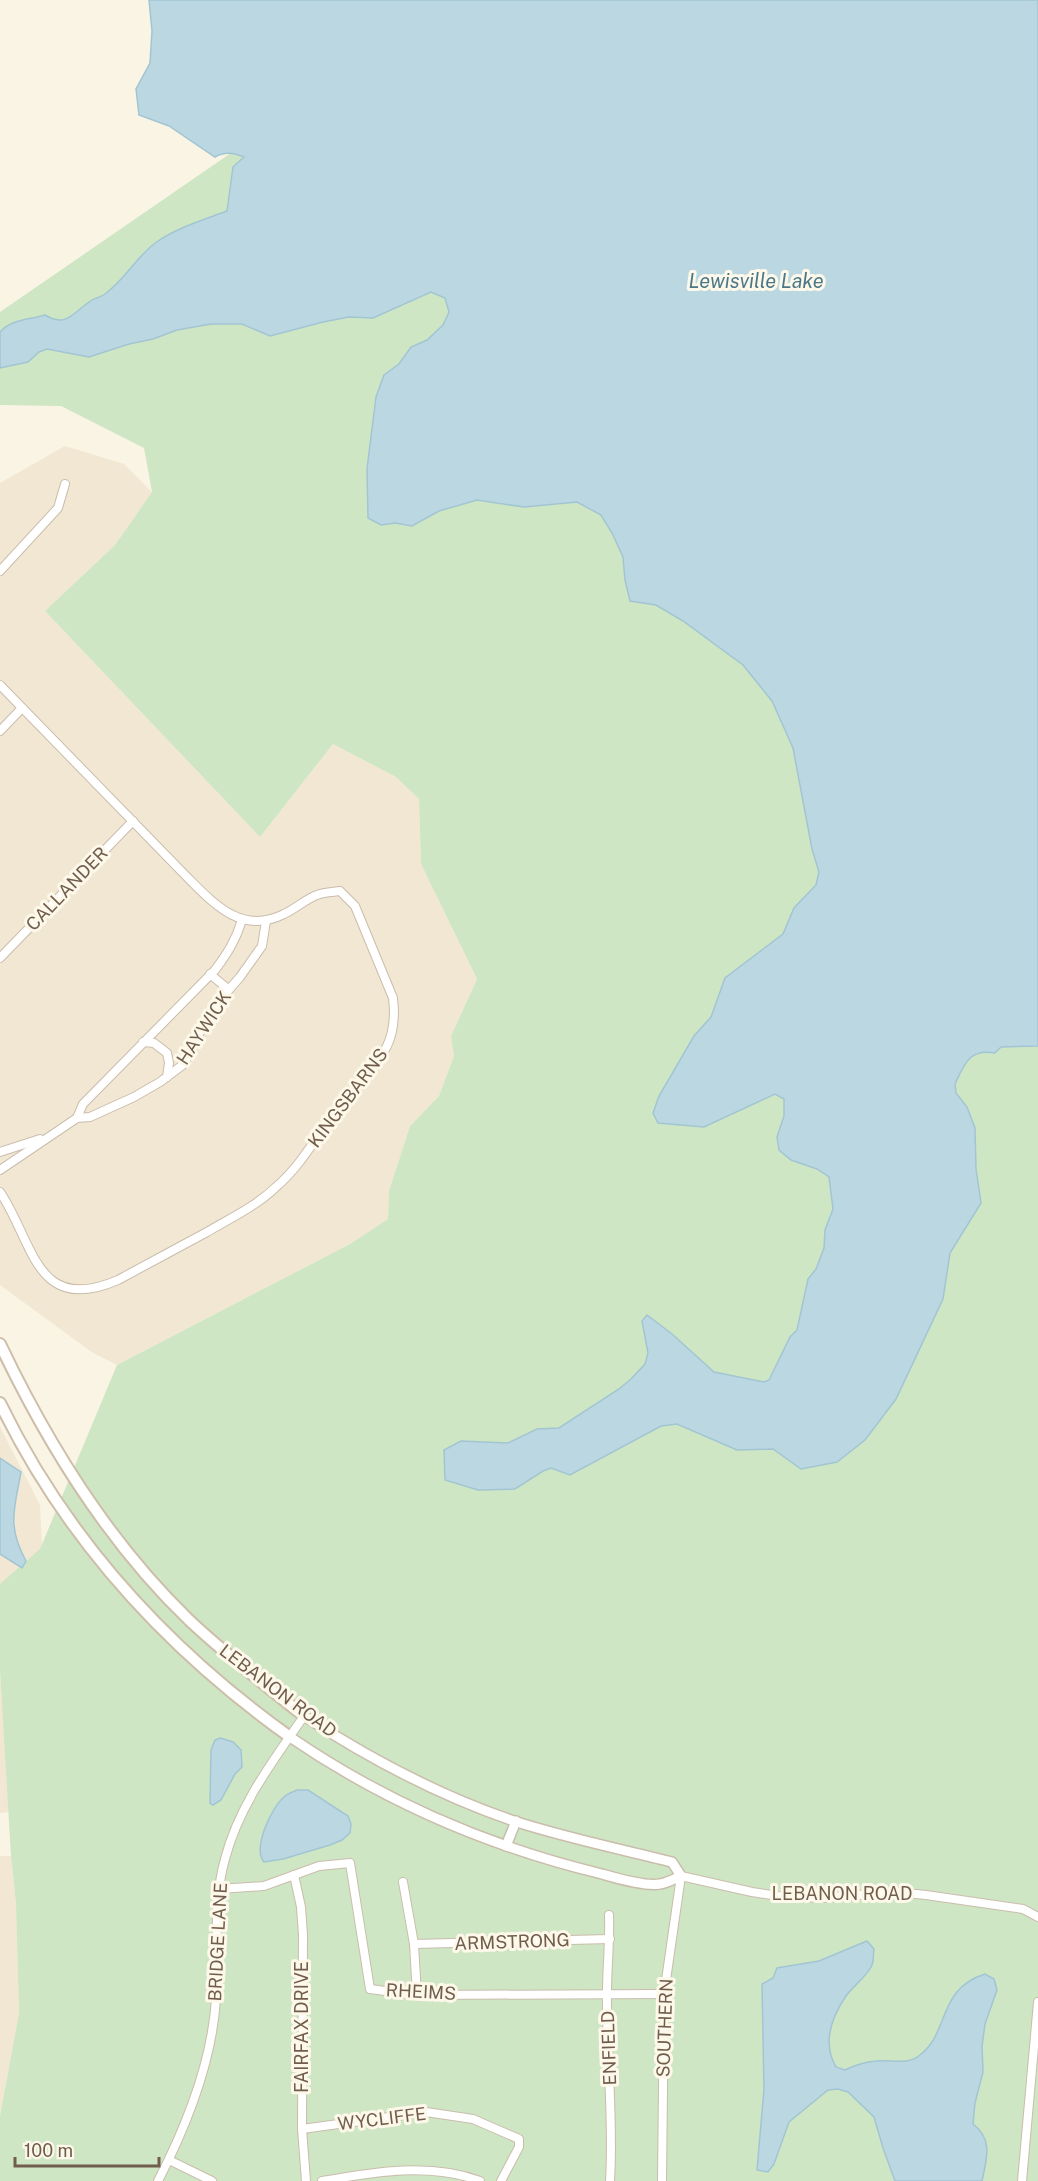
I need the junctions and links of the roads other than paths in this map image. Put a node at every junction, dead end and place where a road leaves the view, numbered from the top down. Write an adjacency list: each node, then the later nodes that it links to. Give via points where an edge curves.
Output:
1 (65, 484): 2 (street, via 58,508)
2 (0, 571)
3 (0, 686): 4 (street, KINGSBARNS)
4 (22, 708): 5 (street); 6 (street, KINGSBARNS)
5 (0, 731)
6 (133, 821): 7 (street, KINGSBARNS, via 213,903); 9 (street, CALLANDER)
7 (242, 920): 8 (street, KINGSBARNS); 10 (street, HAYWICK, via 230,951)
8 (266, 921): 11 (street, HAYWICK, via 262,946); 18 (street, KINGSBARNS, via 316,895 340,891 355,906 393,998 395,1012 393,1035 382,1057 337,1108 301,1162 276,1188 245,1210 118,1280 84,1290 64,1288 48,1278)
9 (0, 958)
10 (210, 974): 11 (street); 12 (street, HAYWICK)
11 (228, 989): 13 (street, HAYWICK, via 184,1064)
12 (143, 1042): 13 (street, via 154,1043 167,1053); 14 (street, HAYWICK, via 83,1104)
13 (167, 1077): 14 (street, HAYWICK, via 134,1097 90,1117)
14 (77, 1118): 15 (street, HAYWICK)
15 (50, 1135): 16 (street, HAYWICK); 17 (street, HAYWICK)
16 (0, 1152)
17 (0, 1170)
18 (0, 1192)
19 (0, 1344): 21 (main road, LEBANON ROAD, via 72,1477 136,1562 196,1626)
20 (0, 1403): 22 (main road, LEBANON ROAD, via 55,1499 124,1591 199,1666)
21 (304, 1716): 22 (street, BRIDGE LANE); 23 (street, LEBANON ROAD, via 431,1787)
22 (290, 1737): 24 (street, LEBANON ROAD, via 392,1799); 28 (street, BRIDGE LANE, via 246,1804 229,1844)
23 (516, 1821): 24 (street); 26 (street, LEBANON ROAD, via 672,1862)
24 (506, 1846): 26 (street, LEBANON ROAD, via 640,1882 658,1885)
25 (294, 1875): 28 (street, RHEIMS, via 264,1886); 35 (street, RHEIMS, via 319,1866 350,1863 370,1989); 37 (street, FAIRFAX DRIVE, via 303,1935)
26 (681, 1876): 30 (street, LEBANON ROAD, via 778,1896 918,1894 1023,1909); 34 (street, SOUTHERN)
27 (403, 1882): 32 (street)
28 (219, 1889): 38 (street, BRIDGE LANE, via 211,2035 195,2093)
29 (609, 1915): 31 (street, ENFIELD)
30 (1038, 1917)
31 (610, 1939): 32 (street, ARMSTRONG); 33 (street, ENFIELD)
32 (414, 1944): 35 (street)
33 (606, 1993): 34 (street, RHEIMS); 35 (street, RHEIMS); 45 (street, ENFIELD)
34 (664, 1994): 46 (street, SOUTHERN)
35 (417, 1995)
36 (1038, 2002): 47 (street)
37 (302, 2129): 41 (street, FAIRFAX DRIVE); 44 (street, WYCLIFFE, via 426,2112 473,2119 519,2139 519,2147)
38 (169, 2160): 39 (street, BRIDGE LANE); 40 (street)
39 (158, 2181)
40 (212, 2181)
41 (306, 2181)
42 (322, 2181): 43 (street, via 416,2169 462,2174)
43 (480, 2181)
44 (501, 2181)
45 (610, 2181)
46 (662, 2181)
47 (1022, 2181)

